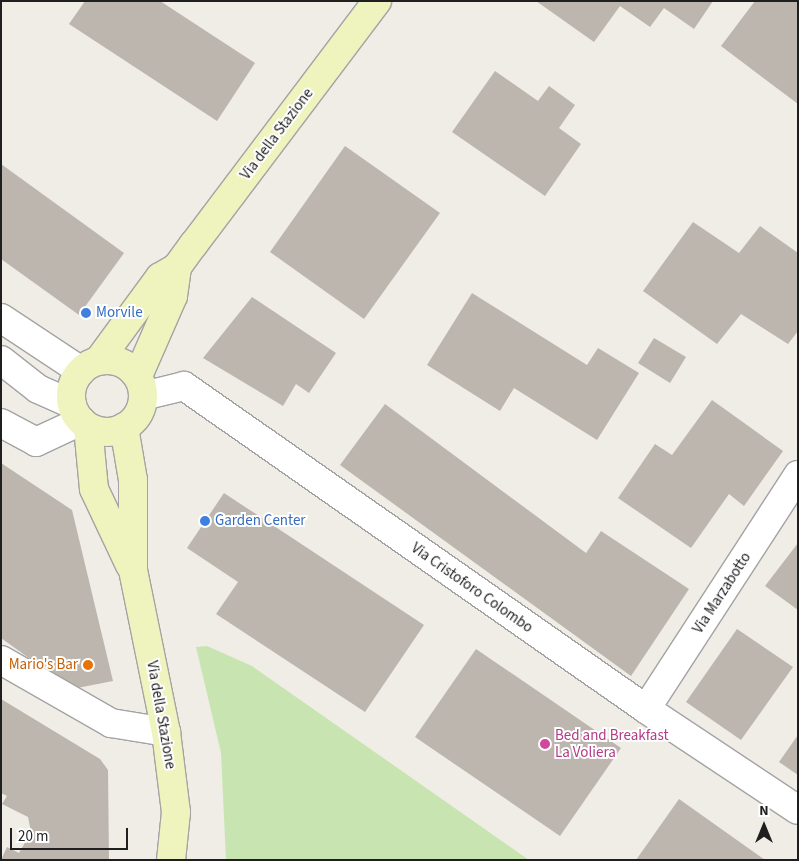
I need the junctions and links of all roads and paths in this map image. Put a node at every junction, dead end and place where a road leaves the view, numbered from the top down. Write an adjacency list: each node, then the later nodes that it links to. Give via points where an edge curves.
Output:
1 (377, 1): 2 (street, Via della Stazione)
2 (177, 267): 5 (street, Via della Stazione, via 160,277); 6 (street, Via della Stazione, via 173,296)
3 (1, 318): 5 (street)
4 (1, 360): 7 (street, via 38,390)
5 (90, 365): 6 (street, via 121,362); 7 (street, via 71,387)
6 (140, 386): 9 (street, via 137,416); 13 (street, Via Cristoforo Colombo, via 184,386)
7 (80, 417): 8 (street, via 36,442); 9 (street, via 106,432); 11 (street, Via della Stazione, via 94,489)
8 (1, 423)
9 (124, 427): 11 (street, Via della Stazione, via 133,480)
10 (798, 476): 13 (street, Via Marzabotto)
11 (133, 570): 14 (street, Via della Stazione)
12 (1, 660): 14 (street, via 111,723)
13 (646, 709): 15 (street, Via Cristoforo Colombo)
14 (166, 732): 16 (street, Via della Stazione, via 176,812)
15 (798, 810)
16 (171, 860)

